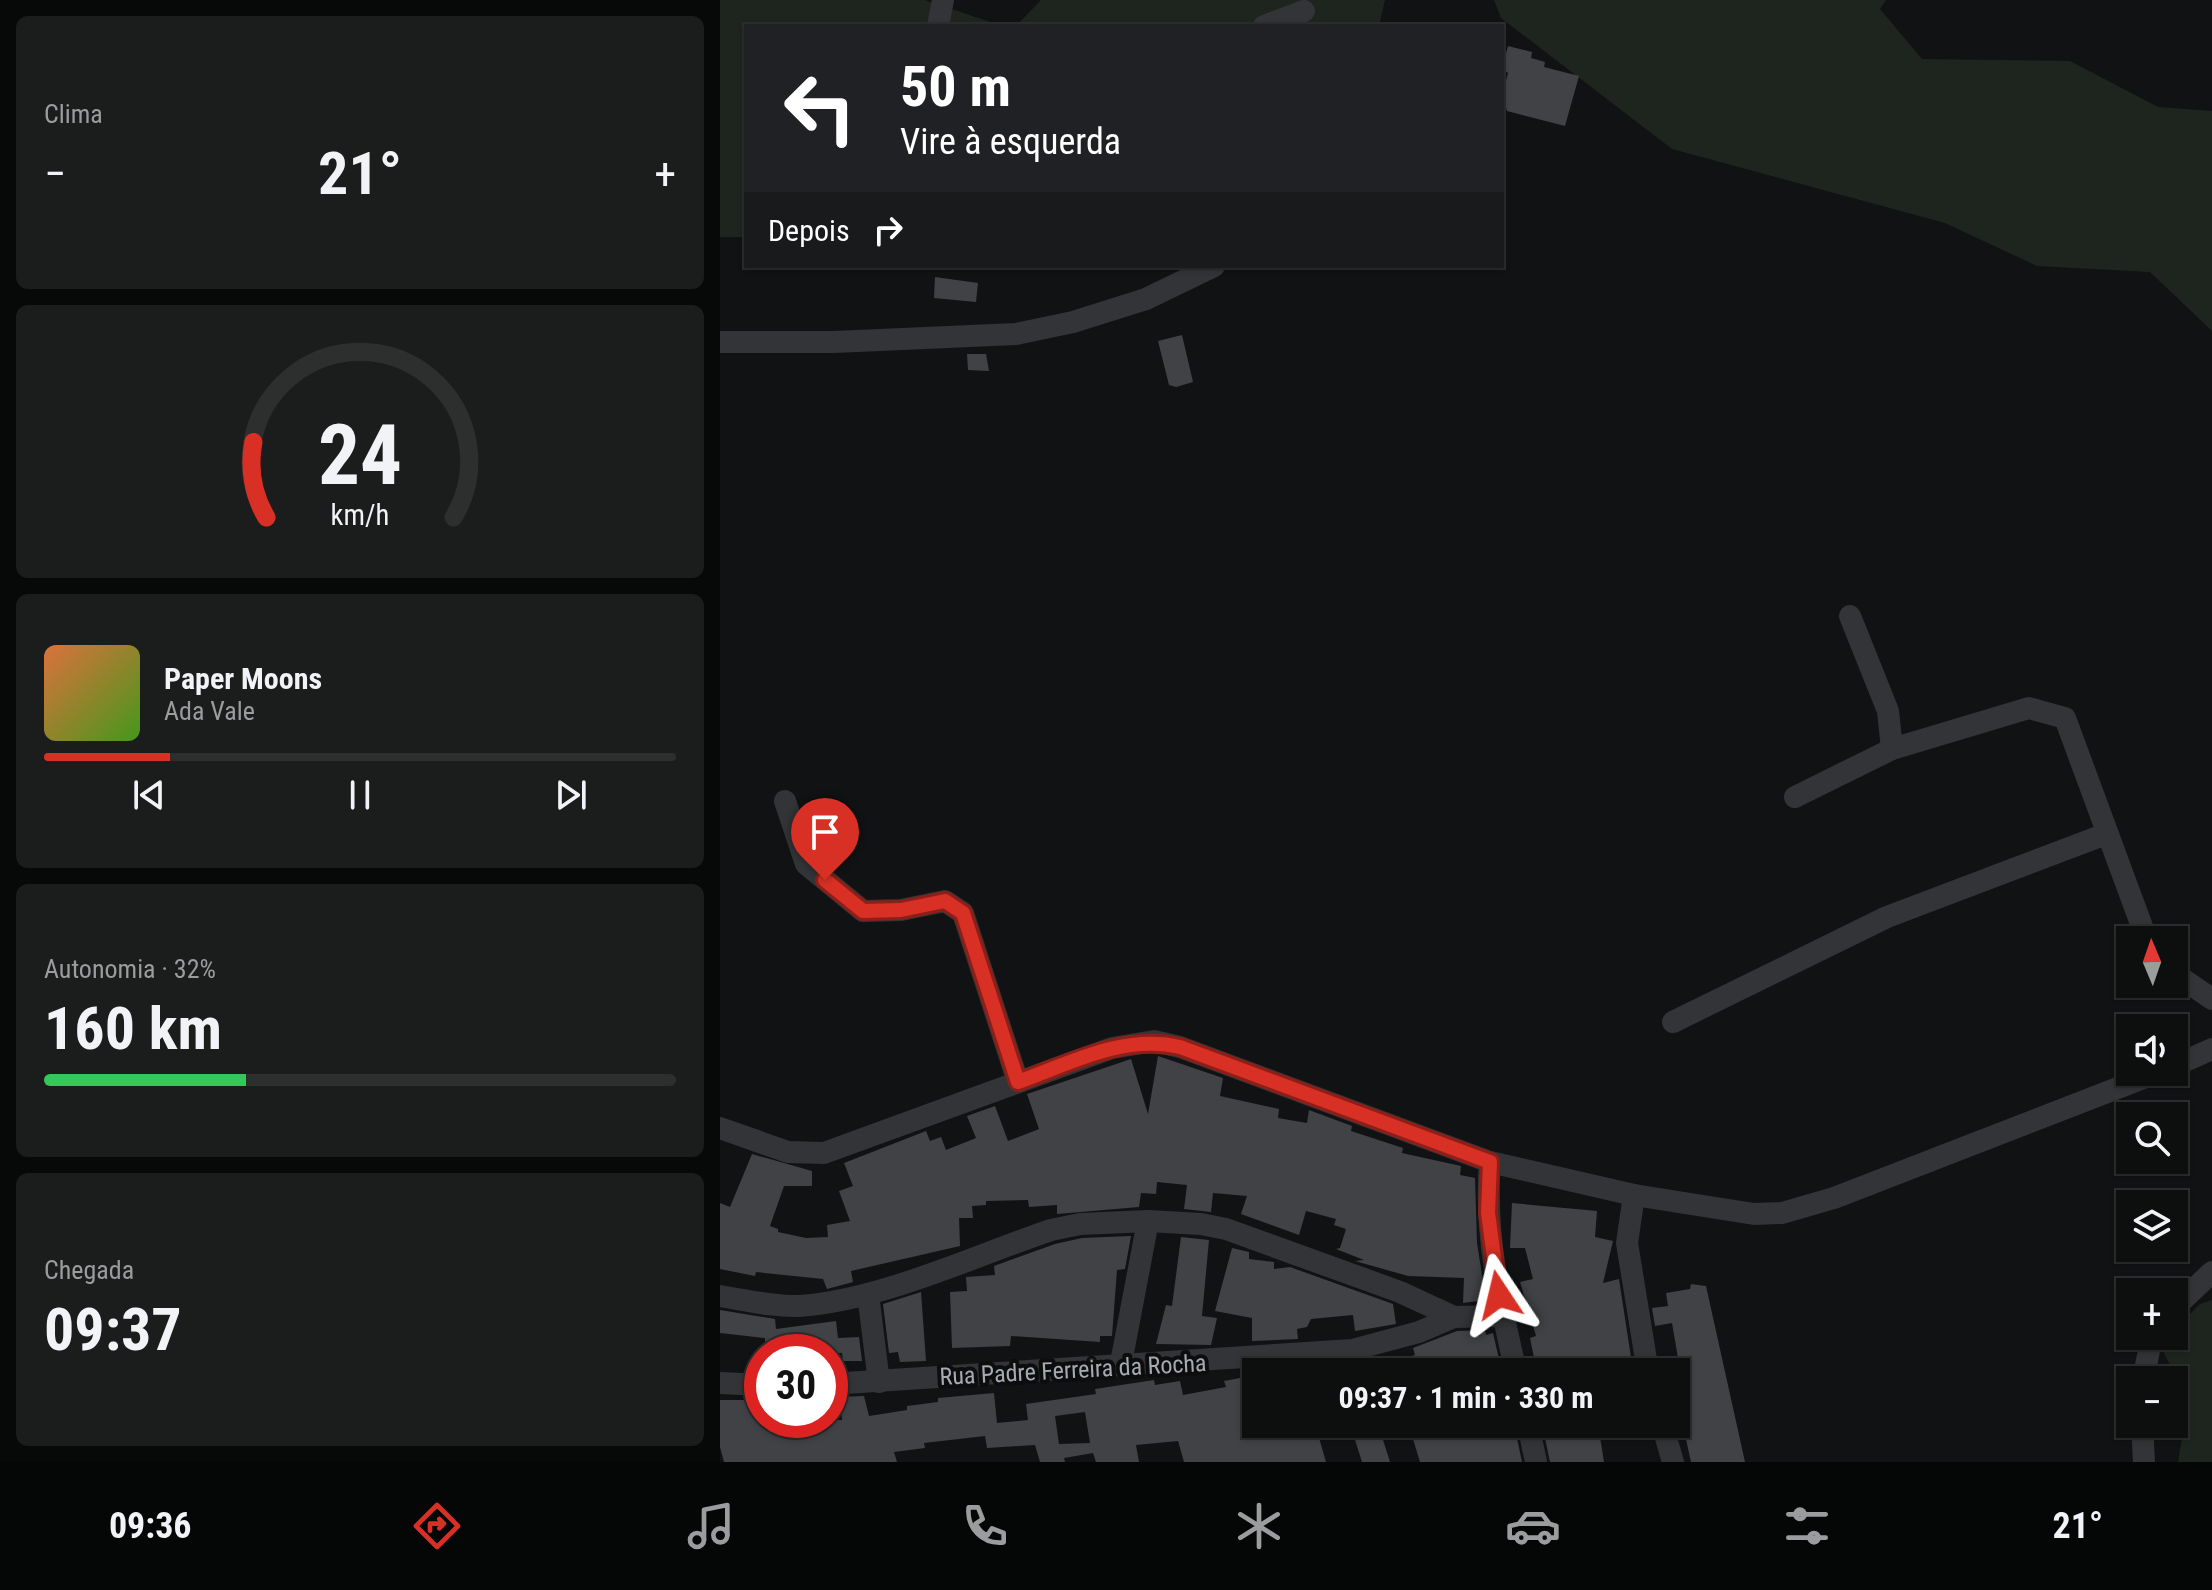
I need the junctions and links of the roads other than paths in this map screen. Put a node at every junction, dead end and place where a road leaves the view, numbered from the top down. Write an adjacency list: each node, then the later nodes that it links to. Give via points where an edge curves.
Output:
1 (943, 0): 3 (street)
2 (1304, 11): 4 (street)
3 (938, 24)
4 (1269, 24)
5 (1210, 268): 6 (street, via 1146,299 1016,334)
6 (720, 342)
7 (1850, 616): 8 (street, via 1888,711)
8 (1892, 749): 9 (street); 11 (street, via 2029,708 2065,718)
9 (1795, 797)
10 (785, 801): 18 (street, via 806,864 863,911 945,901 963,913)
11 (2106, 834): 12 (street); 15 (street, via 1887,917)
12 (2142, 926)
13 (2188, 983): 14 (street)
14 (2212, 999)
15 (1673, 1022)
16 (2212, 1049): 17 (street)
17 (2188, 1060)
18 (1018, 1082): 20 (street, via 824,1153 788,1152); 21 (street, via 1112,1048 1154,1041)
19 (2123, 1086): 22 (street, via 1834,1198 1782,1213 1754,1214)
20 (720, 1128)
21 (1490, 1162): 22 (street); 28 (street, via 1490,1238)
22 (1634, 1195): 31 (street, via 1627,1243)
23 (1148, 1221): 25 (street, Rua Padre Ferreira da Rocha, via 1051,1230); 29 (street, Rua Padre Ferreira da Rocha, via 1226,1229); 32 (street)
24 (2212, 1272): 26 (street)
25 (868, 1294): 27 (street, Rua Padre Ferreira da Rocha, via 796,1306); 33 (street)
26 (2188, 1295)
27 (720, 1296)
28 (1504, 1316): 29 (street, Rua Padre Ferreira da Rocha); 30 (street)
29 (1454, 1317): 32 (street, Rua Padre Ferreira da Rocha, via 1352,1350)
30 (1513, 1358)
31 (1646, 1358)
32 (1121, 1363): 33 (street, Rua Padre Ferreira da Rocha)
33 (879, 1382): 35 (street, Rua Padre Ferreira da Rocha)
34 (720, 1383): 36 (street)
35 (848, 1383)
36 (744, 1384)
37 (1531, 1438): 40 (street)
38 (1666, 1438): 41 (street)
39 (2143, 1438): 42 (street)
40 (1536, 1462)
41 (1673, 1462)
42 (2144, 1462)

